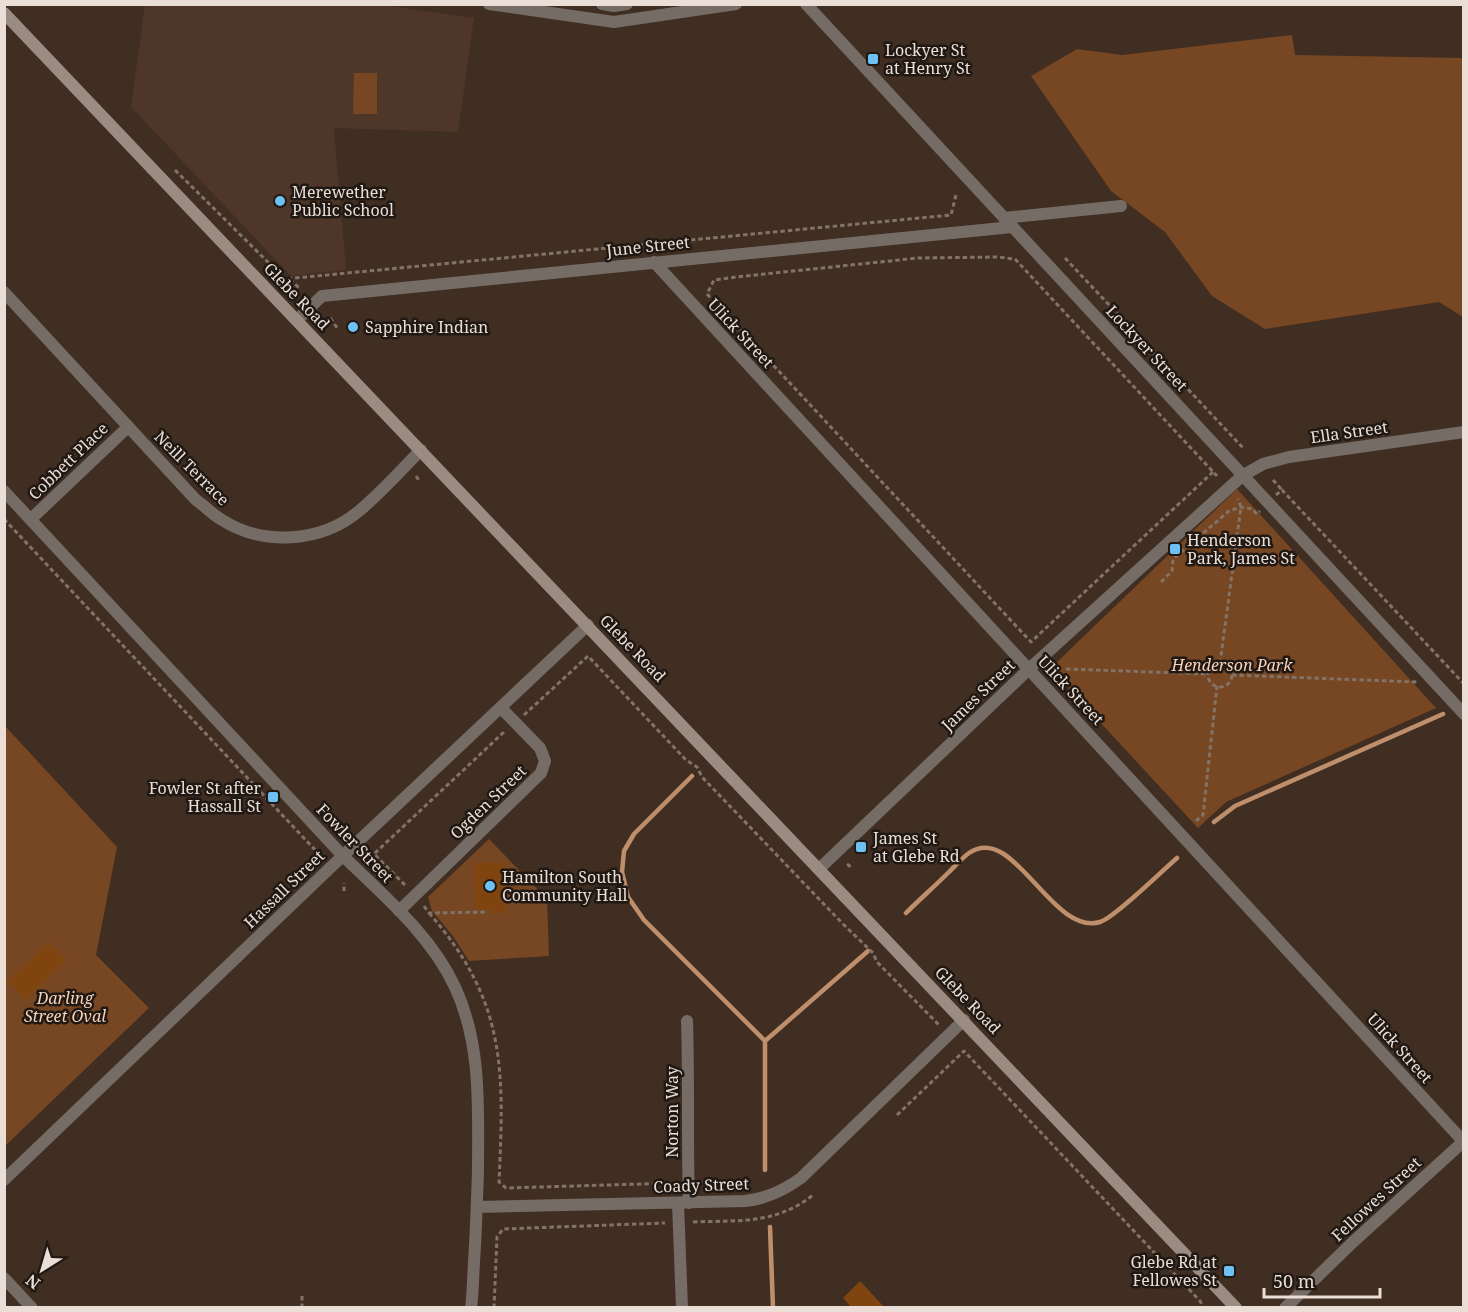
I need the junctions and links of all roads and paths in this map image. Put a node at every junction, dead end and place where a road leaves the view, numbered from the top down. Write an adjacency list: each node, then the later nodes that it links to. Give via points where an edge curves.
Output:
1 (489, 4): 4 (street, via 614,22)
2 (602, 4): 3 (street)
3 (627, 4)
4 (736, 4)
5 (806, 4): 10 (street, Lockyer Street)
6 (4, 13): 17 (main road, Glebe Road)
7 (172, 168): 13 (path, via 255,251)
8 (956, 195): 13 (path, via 951,215)
9 (1121, 206): 10 (street, June Street)
10 (1008, 223): 12 (street, June Street); 25 (street, Lockyer Street)
11 (1065, 258): 21 (path)
12 (654, 262): 17 (street, June Street, via 322,296); 41 (street, Ulick Street)
13 (289, 279): 14 (path)
14 (300, 288)
15 (4, 292): 19 (street, Neill Terrace)
16 (330, 318): 18 (path)
17 (297, 320): 22 (main road, Glebe Road)
18 (338, 329)
19 (128, 427): 22 (street, Neill Terrace, via 196,500 222,520 262,537 295,537 330,530 358,512); 35 (street, Cobbett Place)
20 (1464, 432): 25 (street, Ella Street, via 1289,457 1263,464)
21 (1244, 449)
22 (421, 450): 37 (main road, Glebe Road)
23 (1215, 474): 23 (path, via 1016,259 918,258 736,276 714,280 707,294 1031,642)
24 (416, 476): 27 (path)
25 (1242, 476): 41 (street, James Street); 49 (street, Lockyer Street)
26 (1273, 480): 28 (path)
27 (420, 482)
28 (1282, 490): 30 (path); 46 (path)
29 (4, 491): 35 (street, Fowler Street)
30 (1275, 496)
31 (1238, 498): 32 (path)
32 (1241, 507): 33 (path, via 1252,508 1257,514); 36 (path, via 1213,523 1173,559 1172,572); 40 (path)
33 (1262, 510)
34 (4, 519): 53 (path)
35 (31, 519): 54 (street, Fowler Street)
36 (1161, 582)
37 (588, 625): 48 (street, Hassall Street); 59 (main road, Glebe Road)
38 (584, 651): 39 (path)
39 (588, 656): 50 (path); 69 (path)
40 (1220, 663): 43 (path, via 1211,667); 44 (path, via 1227,665)
41 (1029, 669): 59 (street, James Street); 71 (street, Ulick Street)
42 (1066, 669): 43 (path)
43 (1208, 674): 47 (path)
44 (1232, 675): 45 (path); 47 (path, via 1227,684)
45 (1397, 681)
46 (1464, 684)
47 (1217, 686): 52 (path, via 1203,814)
48 (501, 708): 54 (street, Hassall Street); 64 (street, Ogden Street, via 540,748 545,761 541,773)
49 (1464, 714)
50 (523, 716)
51 (508, 728): 55 (path, via 373,852)
52 (1196, 821)
53 (318, 853)
54 (343, 856): 64 (street, Fowler Street); 72 (street, Hassall Street)
55 (380, 860): 56 (path); 61 (path)
56 (376, 863)
57 (847, 864): 58 (path)
58 (851, 867)
59 (820, 868): 67 (main road, Glebe Road)
60 (345, 883): 62 (path)
61 (405, 885)
62 (344, 891)
63 (423, 905): 66 (path)
64 (399, 911): 77 (street, Fowler Street, via 435,955 454,986 471,1037 478,1085)
65 (488, 912): 66 (path)
66 (429, 913): 74 (path, via 461,953 488,1008 501,1075 499,1182 506,1188)
67 (964, 1020): 76 (street, Coady Street, via 786,1189 759,1200); 87 (main road, Glebe Road)
68 (687, 1021): 74 (street, Norton Way)
69 (939, 1025)
70 (897, 1115): 86 (path, via 962,1050)
71 (1463, 1141): 88 (street, Fellowes Street)
72 (4, 1180)
73 (730, 1182): 74 (path)
74 (688, 1183): 76 (street, Norton Way)
75 (813, 1195): 78 (path, via 767,1219)
76 (683, 1203): 77 (street, Coady Street); 78 (street, Norton Way)
77 (477, 1207): 81 (street, Fowler Street)
78 (679, 1223): 84 (path, via 503,1229 497,1237); 85 (street, Norton Way)
79 (4, 1278): 82 (street)
80 (302, 1295): 83 (path)
81 (473, 1307)
82 (32, 1308)
83 (302, 1308)
84 (494, 1308)
85 (682, 1308)
86 (1204, 1308)
87 (1236, 1308)
88 (1285, 1308)

